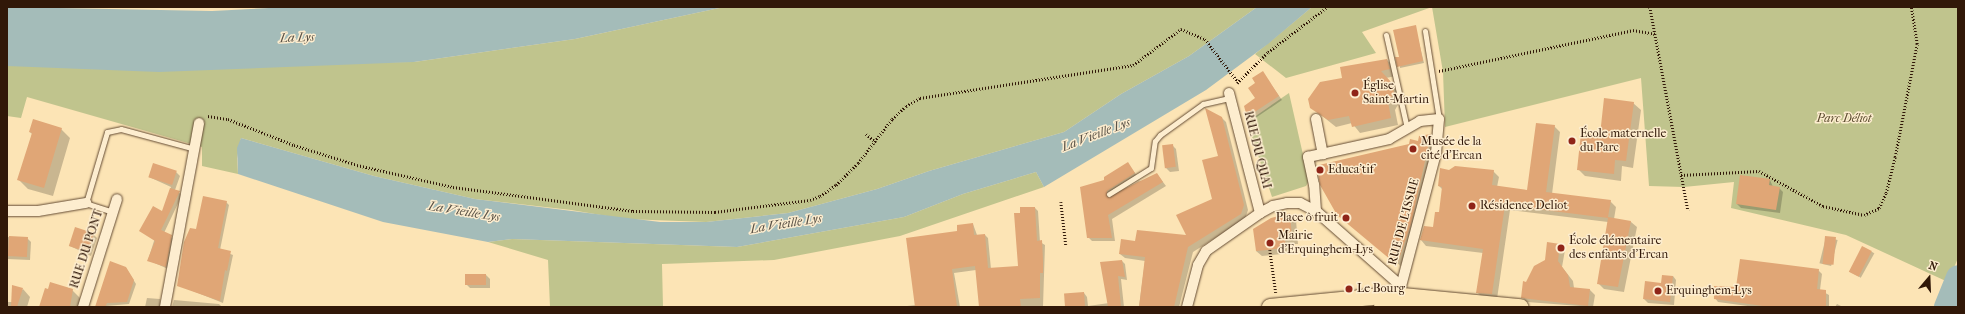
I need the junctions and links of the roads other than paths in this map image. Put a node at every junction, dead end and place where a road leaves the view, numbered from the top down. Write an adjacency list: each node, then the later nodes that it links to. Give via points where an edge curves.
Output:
1 (1424, 31): 5 (lane)
2 (1386, 35): 7 (lane)
3 (1230, 96): 10 (lane, via 1203,104 1160,135 1155,142 1151,168); 16 (street, RUE DU QUAI)
4 (1316, 119): 9 (street)
5 (1439, 119): 7 (street, via 1420,121); 17 (street, RUE DE L'ISSUE, via 1436,153)
6 (199, 123): 8 (street)
7 (1407, 128): 9 (street, via 1389,139)
8 (195, 149): 12 (lane, via 121,128 112,129 105,136); 20 (street)
9 (1323, 154): 14 (street, via 1308,157)
10 (1109, 194)
11 (117, 199): 15 (street, RUE DU PONT)
12 (86, 203): 13 (street, via 38,211); 15 (lane)
13 (7, 211)
14 (1316, 211): 16 (street, via 1300,203 1288,203 1273,206); 17 (street)
15 (113, 212): 19 (street, RUE DU PONT)
16 (1260, 213): 21 (street, via 1211,247 1201,257)
17 (1395, 298): 18 (main road); 22 (main road); 23 (main road)
18 (1274, 306)
19 (83, 307)
20 (165, 307)
21 (1187, 307)
22 (1420, 307)
23 (1520, 307)

